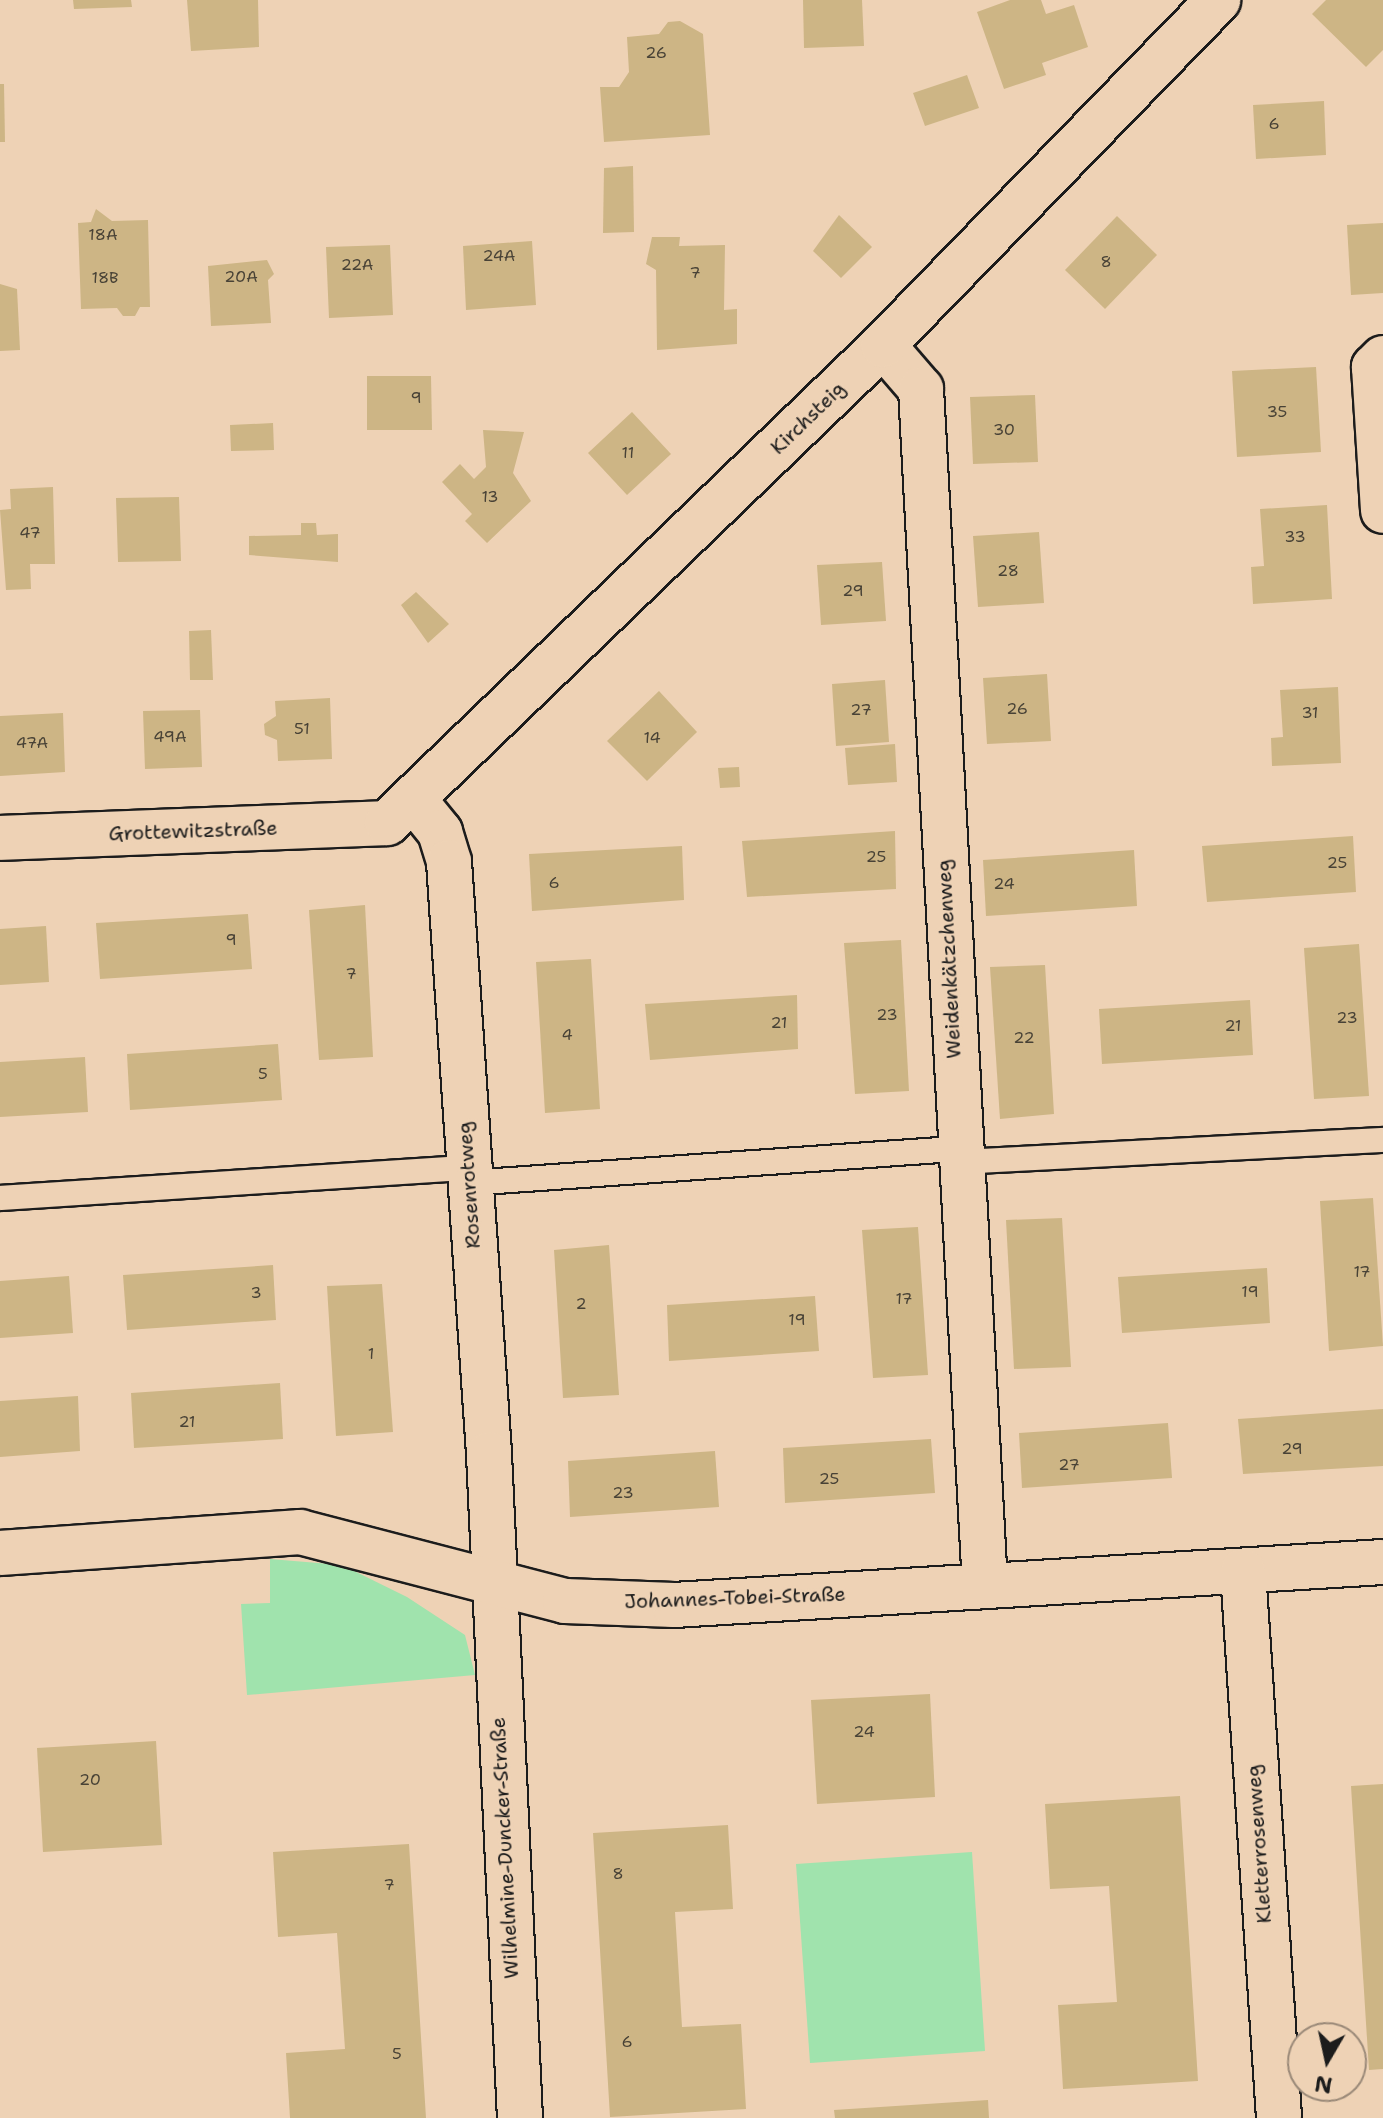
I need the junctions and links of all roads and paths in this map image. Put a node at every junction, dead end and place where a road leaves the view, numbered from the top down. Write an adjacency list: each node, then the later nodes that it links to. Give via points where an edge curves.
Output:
1 (1218, 0): 2 (street, Kirchsteig)
2 (883, 345): 5 (street, Kirchsteig); 8 (street, Weidenkätzchenweg, via 921,389)
3 (1383, 358): 4 (street, via 1374,367)
4 (1383, 511)
5 (401, 812): 6 (street, Grottewitzstraße); 9 (street, Rosenrotweg, via 440,832 449,862)
6 (0, 838)
7 (1383, 1140): 8 (lane)
8 (960, 1155): 9 (lane); 15 (street, Weidenkätzchenweg)
9 (467, 1176): 10 (lane); 14 (street, Rosenrotweg)
10 (0, 1198)
11 (0, 1553): 14 (street, Johannes-Tobei-Straße, via 300,1532)
12 (1383, 1562): 13 (street, Johannes-Tobei-Straße)
13 (1243, 1571): 15 (street, Johannes-Tobei-Straße); 17 (street, Kletterrosenweg)
14 (493, 1579): 15 (street, Johannes-Tobei-Straße, via 565,1601 674,1605); 16 (street, Wilhelmine-Duncker-Straße)
15 (985, 1586)
16 (520, 2118)
17 (1279, 2118)

